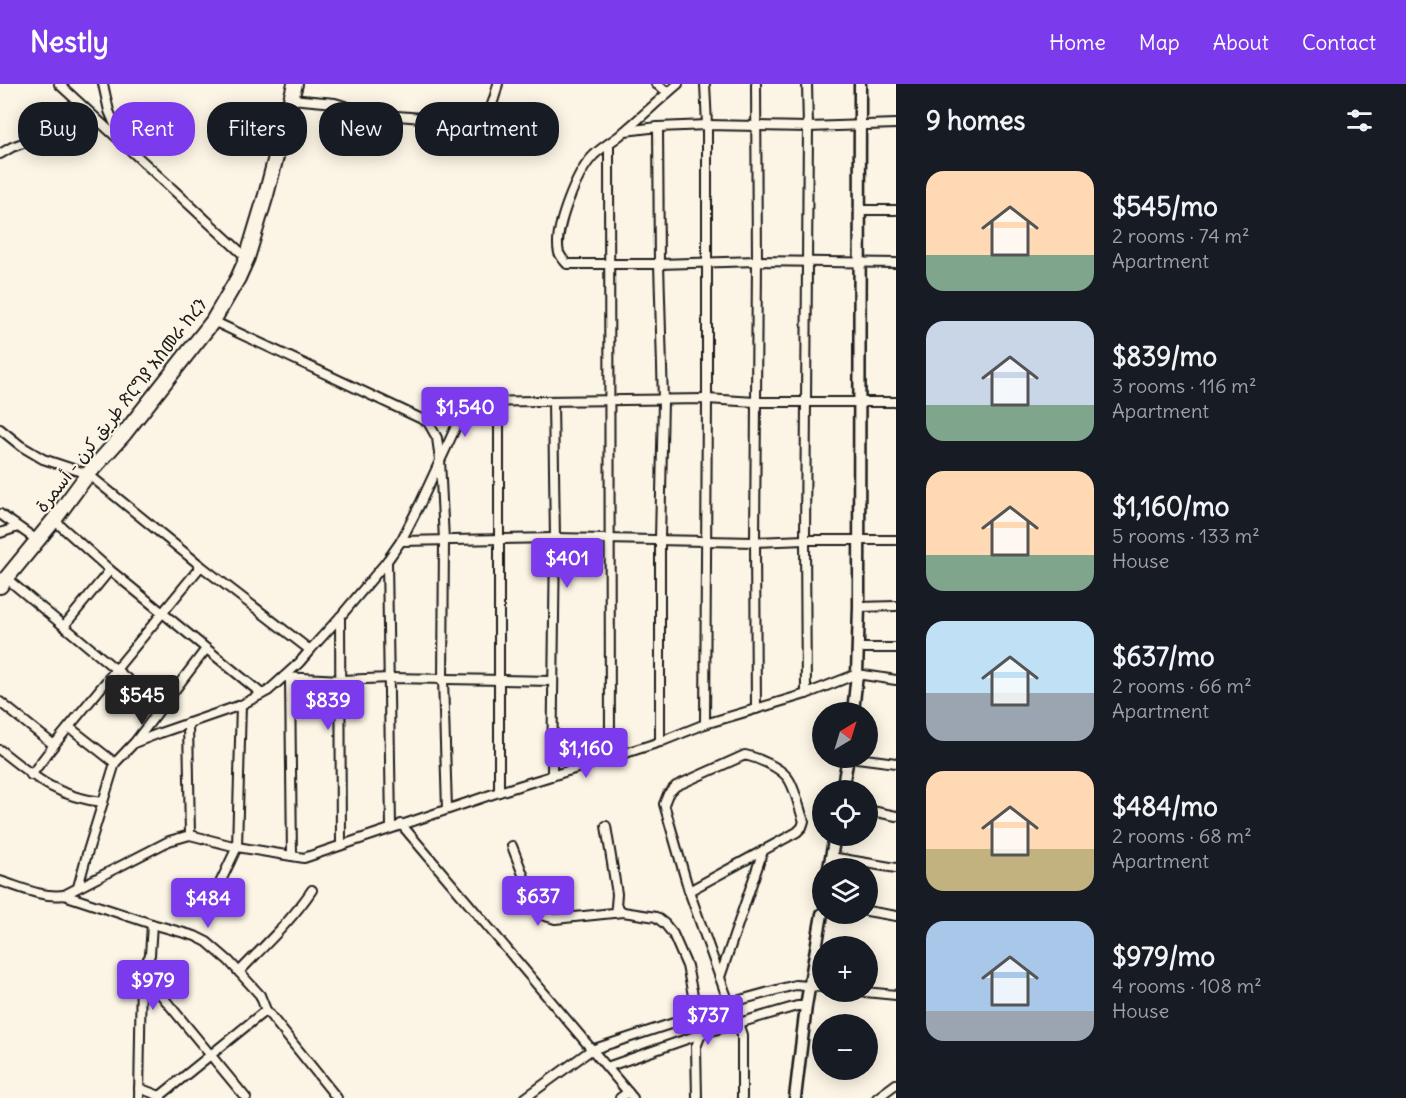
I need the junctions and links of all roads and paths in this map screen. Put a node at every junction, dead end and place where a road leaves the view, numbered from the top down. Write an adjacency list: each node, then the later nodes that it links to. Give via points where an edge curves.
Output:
1 (59, 84): 13 (street)
2 (103, 84): 14 (street)
3 (295, 84): 12 (highway, طريق كرن - أسمرة ጽርግያ አስመራ ከረን)
4 (498, 84): 12 (street, via 488,113 475,122 371,114 335,103)
5 (656, 84): 11 (street)
6 (678, 84): 11 (street)
7 (705, 84): 17 (street)
8 (756, 84): 19 (street)
9 (807, 84): 20 (street)
10 (860, 84): 18 (main road)
11 (668, 92): 22 (street)
12 (291, 99): 30 (highway, طريق كرن - أسمرة ጽርግያ አስመራ ከረን)
13 (78, 102)
14 (110, 113)
15 (98, 121): 23 (street)
16 (896, 124): 18 (street)
17 (707, 125): 19 (street); 21 (street); 32 (street)
18 (861, 125): 20 (street); 28 (main road)
19 (757, 126): 20 (street); 31 (street)
20 (808, 127): 33 (street)
21 (658, 128): 22 (street); 37 (street)
22 (624, 131): 24 (street)
23 (110, 132)
24 (609, 144): 36 (street); 36 (street, via 593,155 571,193 560,225 559,251 567,264)
25 (18, 145): 26 (street)
26 (0, 154)
27 (136, 156): 30 (street)
28 (859, 210): 29 (street); 34 (main road)
29 (896, 210)
30 (247, 258): 38 (highway, طريق كرن - أسمرة ጽርግያ አስመራ ከረን)
31 (757, 261): 32 (street); 33 (street); 44 (street)
32 (707, 262): 37 (street); 39 (street)
33 (807, 262): 34 (street); 45 (street)
34 (859, 263): 35 (street); 46 (main road)
35 (896, 263)
36 (610, 264): 37 (street); 41 (street)
37 (658, 264): 40 (street)
38 (213, 321): 49 (street, via 428,422 437,438); 50 (highway, طريق كرن - أسمرة ጽርግያ አስመራ ከረን)
39 (707, 399): 40 (street); 44 (street); 65 (street)
40 (663, 400): 41 (street); 58 (street)
41 (609, 401): 43 (street); 57 (street)
42 (499, 402): 43 (street); 49 (street, via 467,403); 55 (street)
43 (553, 402): 56 (street)
44 (755, 402): 45 (street); 66 (street)
45 (806, 402): 46 (street); 61 (street)
46 (859, 402): 47 (street); 62 (main road)
47 (896, 402)
48 (0, 429): 50 (street, via 43,459)
49 (440, 460): 60 (street); 64 (street)
50 (88, 474): 52 (highway, طريق كرن - أسمرة ጽርግያ አስመራ ከረን); 68 (street)
51 (0, 514): 53 (street)
52 (54, 520): 59 (highway, طريق كرن - أسمرة ጽርግያ አስመራ ከረን); 69 (street)
53 (18, 527): 54 (street); 59 (street)
54 (0, 533)
55 (498, 538): 56 (street); 60 (street); 86 (street)
56 (555, 538): 57 (street); 88 (street)
57 (610, 539): 58 (street); 103 (street)
58 (660, 539): 65 (street); 99 (street)
59 (37, 540): 70 (highway, طريق كرن - أسمرة ጽርግያ አስመራ ከረን)
60 (444, 540): 64 (street); 84 (street)
61 (805, 540): 62 (street); 66 (street); 90 (street)
62 (859, 540): 63 (street); 72 (main road)
63 (896, 540)
64 (401, 541): 67 (street)
65 (706, 541): 66 (street); 97 (street)
66 (755, 542): 95 (street)
67 (387, 561): 74 (street); 83 (street)
68 (201, 566): 73 (street); 79 (street)
69 (110, 570): 73 (street); 75 (street)
70 (3, 582): 75 (street)
71 (896, 606): 72 (street)
72 (859, 607): 76 (main road)
73 (163, 612): 78 (street); 80 (street)
74 (340, 617): 79 (street); 85 (street)
75 (64, 626): 80 (street)
76 (858, 648): 77 (street); 81 (main road)
77 (896, 648)
78 (206, 649): 89 (street); 94 (street)
79 (310, 650): 82 (street)
80 (116, 670): 94 (street); 98 (street)
81 (857, 674): 87 (street); 90 (street); 92 (main road)
82 (287, 678): 85 (street); 89 (street); 122 (street)
83 (390, 678): 84 (street); 85 (street); 116 (street)
84 (443, 679): 86 (street); 111 (street)
85 (340, 680): 118 (street)
86 (499, 680): 88 (street); 109 (street)
87 (896, 680)
88 (553, 681): 108 (street)
89 (262, 694): 93 (street)
90 (806, 694): 95 (street)
91 (0, 702): 101 (street)
92 (854, 702)
93 (241, 705): 96 (street); 120 (street)
94 (161, 706): 100 (street)
95 (756, 709): 97 (street)
96 (188, 723): 100 (street); 117 (street)
97 (705, 724): 99 (street)
98 (69, 727): 101 (street); 105 (street)
99 (660, 742): 103 (street)
100 (134, 744): 105 (street)
101 (54, 746): 107 (street)
102 (0, 750): 107 (street)
103 (610, 758): 108 (street)
104 (878, 761): 106 (street)
105 (115, 763): 110 (street)
106 (896, 763)
107 (31, 775): 110 (street, via 72,797)
108 (552, 776): 109 (street)
109 (499, 792): 111 (street)
110 (103, 802): 126 (street)
111 (447, 809): 114 (street)
112 (878, 812): 113 (street)
113 (896, 816)
114 (401, 824): 116 (street); 148 (street)
115 (606, 826): 131 (street, via 616,906)
116 (391, 827): 118 (street)
117 (190, 835): 120 (street); 126 (street, via 169,841)
118 (341, 845): 122 (street, via 304,858)
119 (512, 846): 131 (street, via 542,915 555,919)
120 (237, 847): 122 (street); 130 (street)
121 (763, 851): 128 (street); 128 (street, via 798,832 804,821 791,783 781,771 745,755 676,786 664,804); 138 (street)
122 (292, 856)
123 (878, 867): 124 (street)
124 (896, 868)
125 (0, 881): 129 (street, via 44,894)
126 (78, 887): 129 (street)
127 (312, 891): 136 (street)
128 (689, 891): 138 (street)
129 (64, 895): 134 (street)
130 (210, 904)
131 (623, 912): 145 (street, via 656,917 673,934 687,966)
132 (878, 913): 133 (street)
133 (896, 916)
134 (152, 924): 136 (street, via 207,942); 137 (street, via 150,955)
135 (820, 924): 139 (main road)
136 (239, 972): 144 (street, via 260,995)
137 (141, 973): 149 (street); 152 (street)
138 (720, 977): 142 (street)
139 (810, 986): 142 (street, via 795,985); 143 (main road)
140 (878, 993): 141 (street)
141 (896, 995)
142 (729, 1003): 145 (street); 146 (street)
143 (806, 1006): 146 (street); 162 (main road)
144 (266, 1010): 149 (street); 157 (street)
145 (698, 1015): 147 (street); 148 (street)
146 (738, 1023): 147 (street); 161 (street, via 742,1035)
147 (701, 1034): 150 (street); 160 (street, via 696,1047)
148 (591, 1050): 150 (street); 158 (street)
149 (210, 1055): 154 (street); 156 (street)
150 (607, 1067): 153 (street)
151 (896, 1084): 163 (street)
152 (139, 1088): 154 (street); 155 (street)
153 (631, 1095): 159 (street)
154 (160, 1097)
155 (139, 1098)
156 (246, 1098)
157 (337, 1098)
158 (525, 1098)
159 (620, 1098)
160 (697, 1098)
161 (742, 1098)
162 (795, 1098)
163 (877, 1098)

